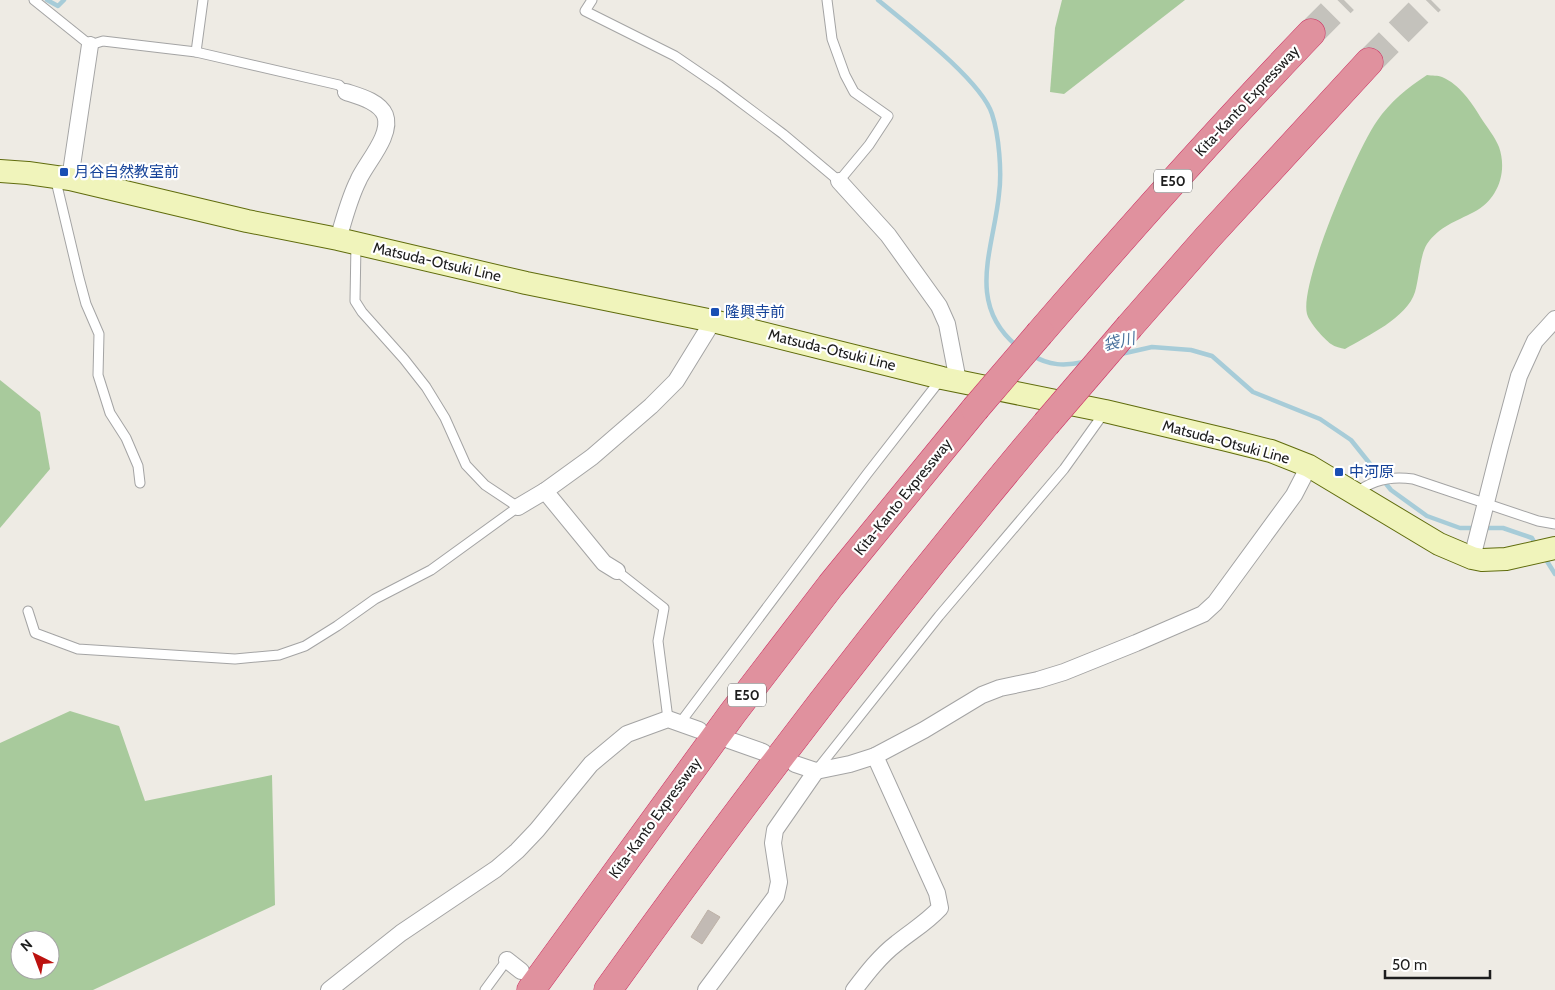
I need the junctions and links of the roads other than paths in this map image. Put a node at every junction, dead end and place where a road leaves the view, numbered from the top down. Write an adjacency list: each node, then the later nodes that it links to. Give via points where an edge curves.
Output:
1 (34, 0): 6 (lane)
2 (203, 0): 7 (lane)
3 (592, 0): 12 (lane, via 585,10 675,56 740,101)
4 (827, 0): 12 (lane, via 832,39 844,76 854,92 888,116)
5 (1311, 33): 37 (highway, Kita-Kanto Expressway / E50, bridge, via 1182,170 975,409 869,539)
6 (90, 45): 7 (lane, via 103,41); 11 (street)
7 (196, 52): 9 (lane, via 339,85)
8 (1369, 62): 40 (highway, bridge, via 1208,237 957,530 707,852)
9 (346, 92): 13 (street, via 367,99 378,107 385,115 386,123 382,141 358,180)
10 (0, 171): 11 (main road, Matsuda-Otsuki Line)
11 (62, 178): 13 (main road, Matsuda-Otsuki Line); 19 (lane, via 79,278 99,334 98,375 110,413 138,466)
12 (839, 181): 16 (street, via 888,235 939,306 947,324)
13 (347, 242): 15 (main road, Matsuda-Otsuki Line); 22 (lane, via 355,301 362,312 426,387 445,418 466,465 485,485)
14 (1555, 319): 23 (street, via 1535,341 1522,370)
15 (713, 321): 16 (main road, Matsuda-Otsuki Line); 21 (street, via 676,381 592,457)
16 (950, 380): 17 (main road, Matsuda-Otsuki Line); 29 (lane, via 867,474)
17 (1105, 411): 18 (main road, Matsuda-Otsuki Line, via 1272,451); 35 (lane, via 1064,469 939,616)
18 (1310, 466): 20 (main road, Matsuda-Otsuki Line); 33 (street, via 1294,494 1203,614 1064,672 1000,688)
19 (140, 483)
20 (1363, 488): 23 (lane, via 1388,478 1413,479); 26 (main road, Matsuda-Otsuki Line, via 1439,544)
21 (545, 490): 22 (street); 27 (street, via 604,563)
22 (518, 507): 28 (lane, via 431,570 375,599 305,646 279,655 235,659 78,649 35,633)
23 (1484, 509): 24 (lane); 26 (street)
24 (1555, 524)
25 (1555, 548): 26 (main road, Matsuda-Otsuki Line, via 1492,560)
26 (1473, 553)
27 (617, 571): 29 (lane, via 664,608 658,641)
28 (28, 611)
29 (674, 721): 30 (street); 38 (street, via 627,734 591,764 537,830 496,869 394,938)
30 (699, 730)
31 (729, 740): 32 (street)
32 (763, 752)
33 (875, 756): 35 (street); 42 (street, via 940,908 876,962)
34 (795, 764): 35 (street)
35 (816, 771): 41 (street, via 775,830 773,843 779,882 776,896)
36 (507, 960): 37 (street); 39 (lane)
37 (526, 981)
38 (329, 990)
39 (485, 990)
40 (608, 990)
41 (706, 990)
42 (854, 990)

